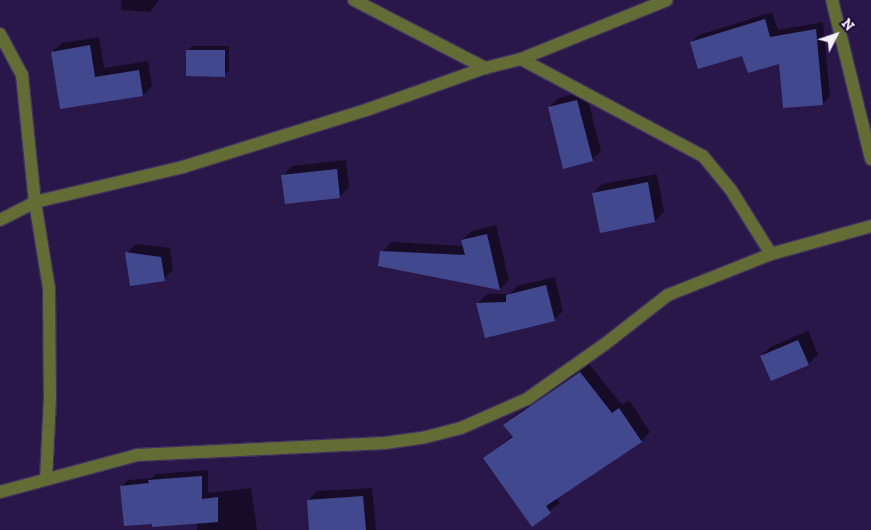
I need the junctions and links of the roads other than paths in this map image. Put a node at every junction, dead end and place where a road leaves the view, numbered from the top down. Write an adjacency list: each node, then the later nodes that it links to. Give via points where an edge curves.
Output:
1 (354, 0): 6 (street)
2 (667, 0): 5 (street)
3 (832, 0): 7 (street)
4 (0, 34): 8 (street, via 22,75)
5 (520, 59): 6 (street); 11 (street, via 703,156 731,190)
6 (485, 68): 8 (street, via 369,109 183,167)
7 (871, 159)
8 (35, 202): 9 (street); 12 (street, via 49,288 50,398)
9 (0, 220)
10 (871, 226): 11 (street)
11 (771, 254): 12 (street, via 668,295 527,399 461,428 385,443 137,455)
12 (46, 479): 13 (street)
13 (0, 492)

